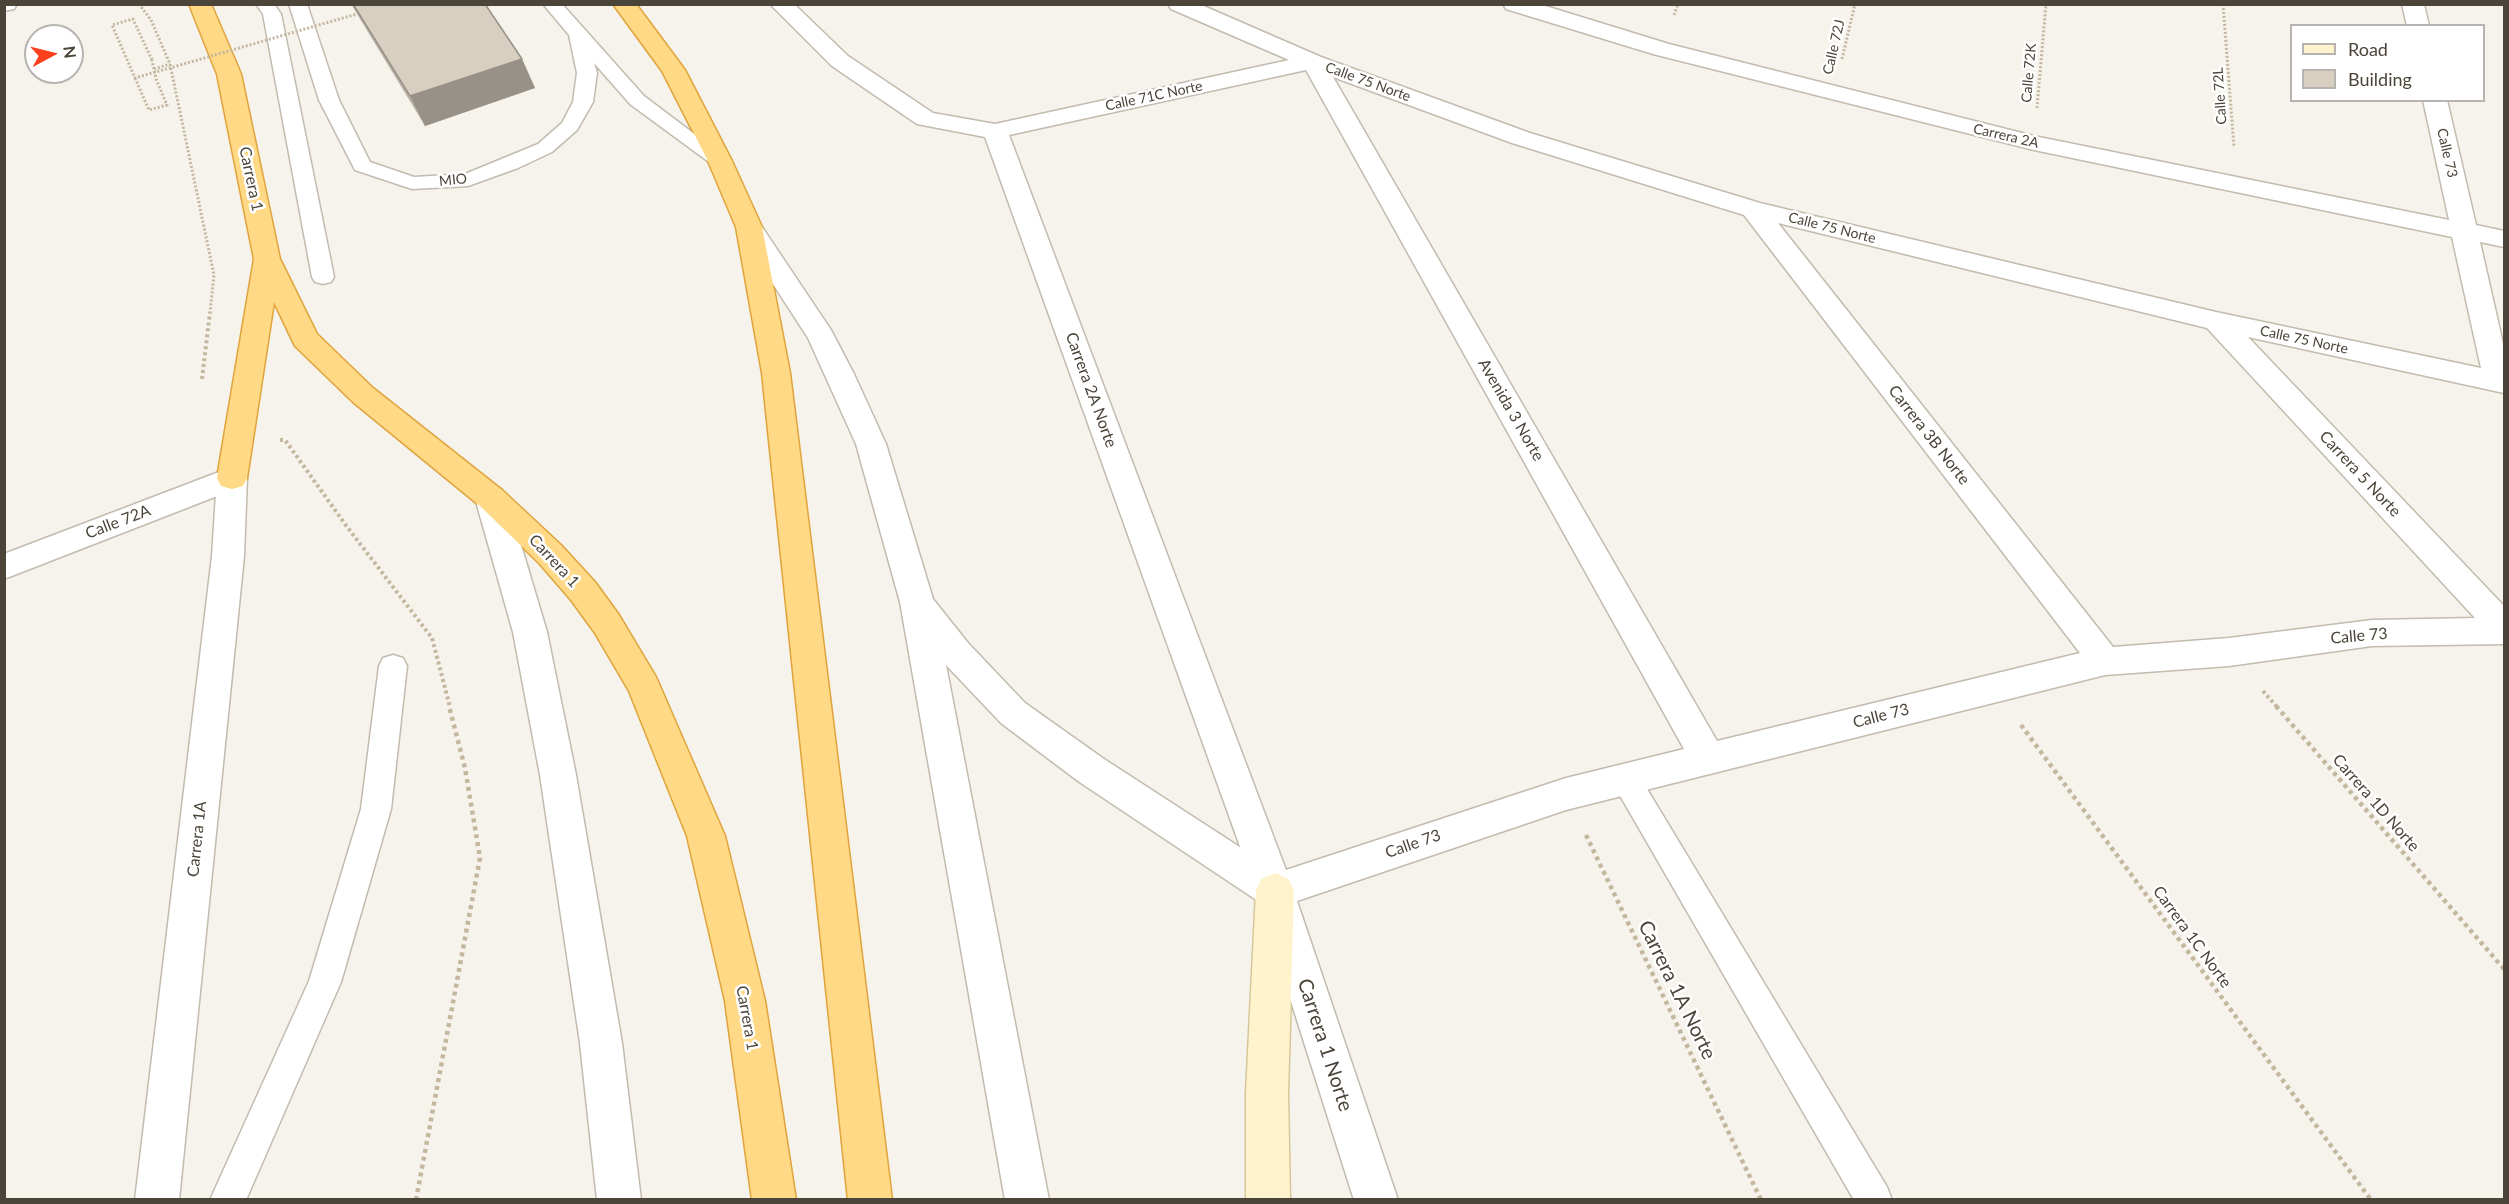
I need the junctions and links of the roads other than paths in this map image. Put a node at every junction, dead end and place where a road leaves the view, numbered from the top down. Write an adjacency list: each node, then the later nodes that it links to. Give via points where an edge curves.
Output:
1 (200, 4): 20 (highway, Carrera 1, via 229,74)
2 (265, 4): 21 (lane, via 272,15)
3 (298, 4): 11 (lane, MIO, via 329,100 362,166 412,183 468,180 545,148 570,126 583,102 587,74)
4 (552, 4): 11 (lane, MIO)
5 (624, 4): 15 (highway, via 674,70)
6 (781, 4): 14 (street, via 840,62 926,119)
7 (1179, 4): 12 (street, Calle 75 Norte)
8 (1514, 4): 18 (street, Carrera 2A, via 1661,49 2034,143)
9 (2413, 4): 10 (street)
10 (2418, 24)
11 (578, 36): 15 (lane, via 637,99)
12 (1313, 62): 14 (street, Calle 71C Norte); 16 (street, Calle 75 Norte, via 1521,138); 31 (street, Avenida 3 Norte)
13 (2435, 102): 18 (street, Calle 73)
14 (995, 131): 33 (street, Carrera 2A Norte)
15 (720, 161): 17 (highway)
16 (1753, 209): 22 (street, Calle 75 Norte); 29 (street, Carrera 3B Norte)
17 (749, 227): 27 (street, via 821,337 840,374 871,444); 38 (highway, via 776,373)
18 (2464, 230): 19 (street, Carrera 2A); 23 (street, Calle 73)
19 (2505, 239)
20 (267, 259): 24 (highway); 25 (highway, Carrera 1, via 304,339 363,395)
21 (323, 277)
22 (2216, 321): 23 (street, Calle 75 Norte); 28 (street, Carrera 5 Norte)
23 (2501, 382)
24 (232, 478): 26 (street, Calle 72A); 34 (street, Carrera 1A, via 228,556)
25 (491, 498): 36 (street, via 530,632 558,775 601,1043); 37 (highway, Carrera 1, via 550,554 607,624 644,687 706,836 745,1001)
26 (4, 567)
27 (917, 602): 33 (street, via 956,653 1013,713 1091,770); 39 (street)
28 (2505, 629): 29 (street, Calle 73, via 2372,633 2229,652)
29 (2105, 660): 31 (street, Calle 73)
30 (393, 666): 35 (lane, via 376,809 325,982)
31 (1708, 758): 32 (street, Calle 73)
32 (1625, 778): 33 (street, Calle 73); 42 (lane)
33 (1275, 891): 40 (main road); 41 (street, Carrera 1 Norte)
34 (157, 1200)
35 (228, 1200)
36 (619, 1200)
37 (774, 1200)
38 (870, 1200)
39 (1027, 1200)
40 (1268, 1200)
41 (1376, 1200)
42 (1874, 1200)

